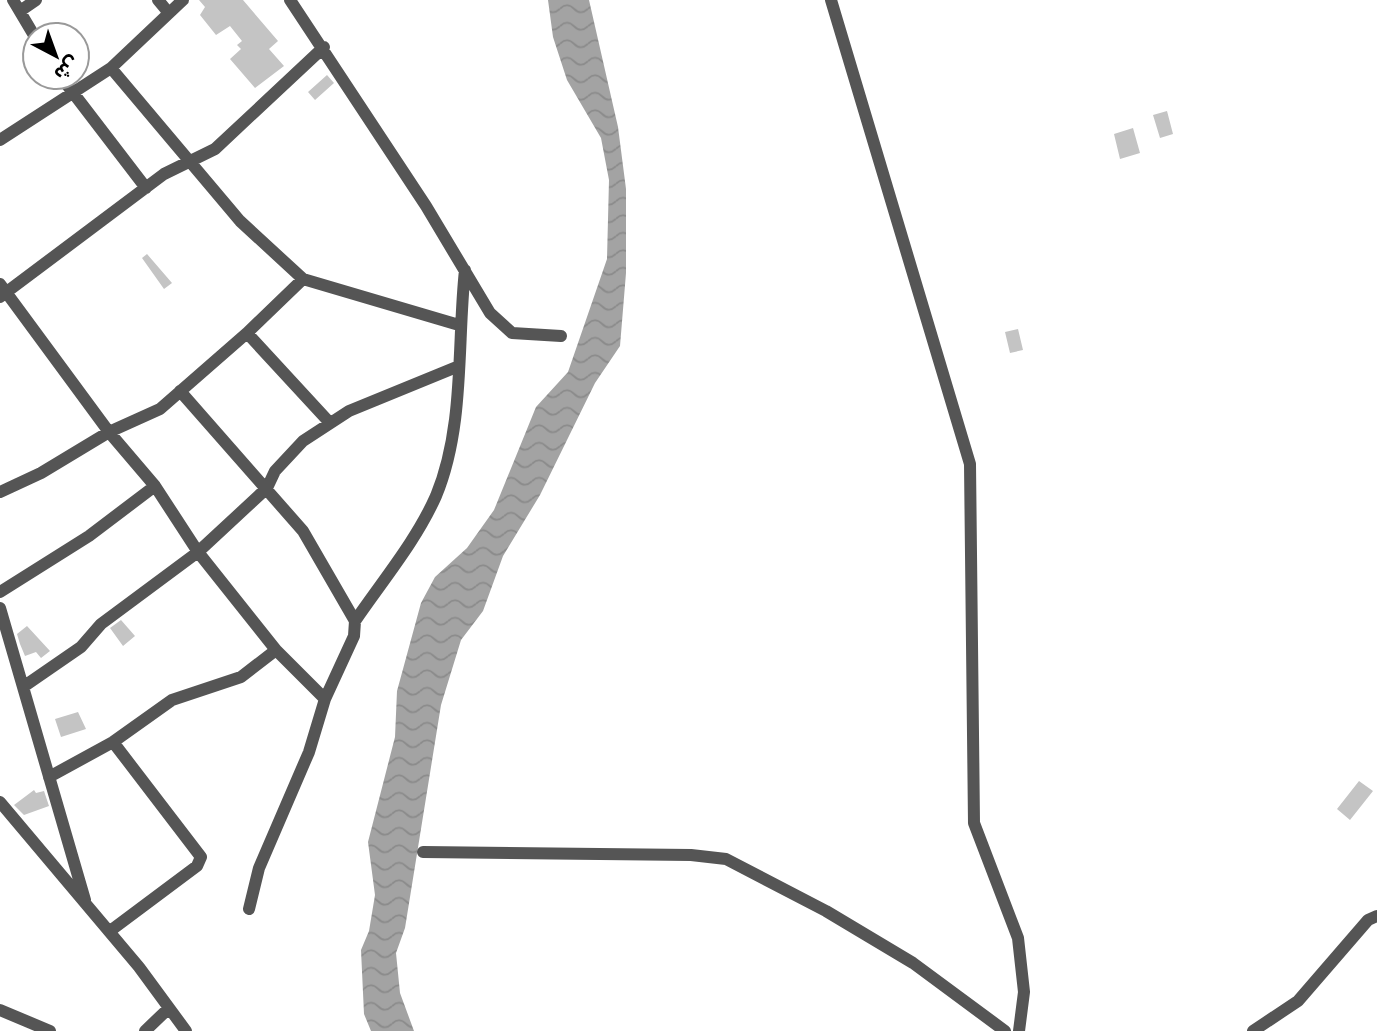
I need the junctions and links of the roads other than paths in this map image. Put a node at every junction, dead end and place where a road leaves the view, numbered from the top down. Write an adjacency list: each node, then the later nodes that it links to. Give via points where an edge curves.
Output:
1 (36, 0): 6 (street)
2 (158, 0): 7 (street)
3 (183, 0): 7 (street)
4 (290, 0): 9 (street)
5 (831, 0): 51 (street, via 970,464 974,823 1018,937 1024,992)
6 (16, 6): 8 (street)
7 (168, 12): 10 (street)
8 (25, 21)
9 (324, 47): 14 (street, via 215,149); 16 (street)
10 (111, 68): 12 (street); 14 (street)
11 (69, 91): 12 (street)
12 (71, 94): 13 (street); 15 (street)
13 (0, 140)
14 (190, 160): 15 (street); 17 (street, via 240,221)
15 (146, 188): 18 (street)
16 (465, 270): 19 (street); 21 (street, via 490,313 512,333)
17 (303, 279): 19 (street); 20 (street)
18 (2, 292): 25 (street)
19 (459, 325): 22 (street)
20 (247, 333): 23 (street); 24 (street)
21 (561, 336)
22 (459, 366): 24 (street, via 349,411); 32 (street, via 456,413 436,494 420,527)
23 (180, 391): 25 (street, via 150,415); 27 (street)
24 (330, 424): 27 (street, via 289,455)
25 (109, 432): 26 (street); 28 (street)
26 (155, 486): 29 (street); 30 (street, via 89,537)
27 (267, 488): 29 (street); 32 (street, via 308,539)
28 (0, 492)
29 (198, 552): 33 (street); 34 (street, via 101,624 81,647)
30 (0, 592)
31 (0, 608): 34 (street)
32 (355, 621): 35 (street, via 354,636)
33 (276, 650): 35 (street); 36 (street, via 242,677 172,700)
34 (23, 687): 37 (street)
35 (326, 699): 41 (street, via 309,752 259,868)
36 (113, 742): 37 (street); 44 (street, via 201,857 197,866)
37 (49, 777): 40 (street)
38 (0, 802): 40 (street)
39 (423, 852): 50 (street, via 726,859 912,963)
40 (85, 900): 44 (street)
41 (249, 909)
42 (1377, 910): 43 (street)
43 (1377, 916): 52 (street, via 1368,920 1298,1001)
44 (110, 931): 45 (street)
45 (169, 1008): 48 (street); 49 (street)
46 (0, 1010): 47 (street)
47 (50, 1031)
48 (145, 1031)
49 (186, 1031)
50 (1005, 1031)
51 (1019, 1031)
52 (1254, 1031)

